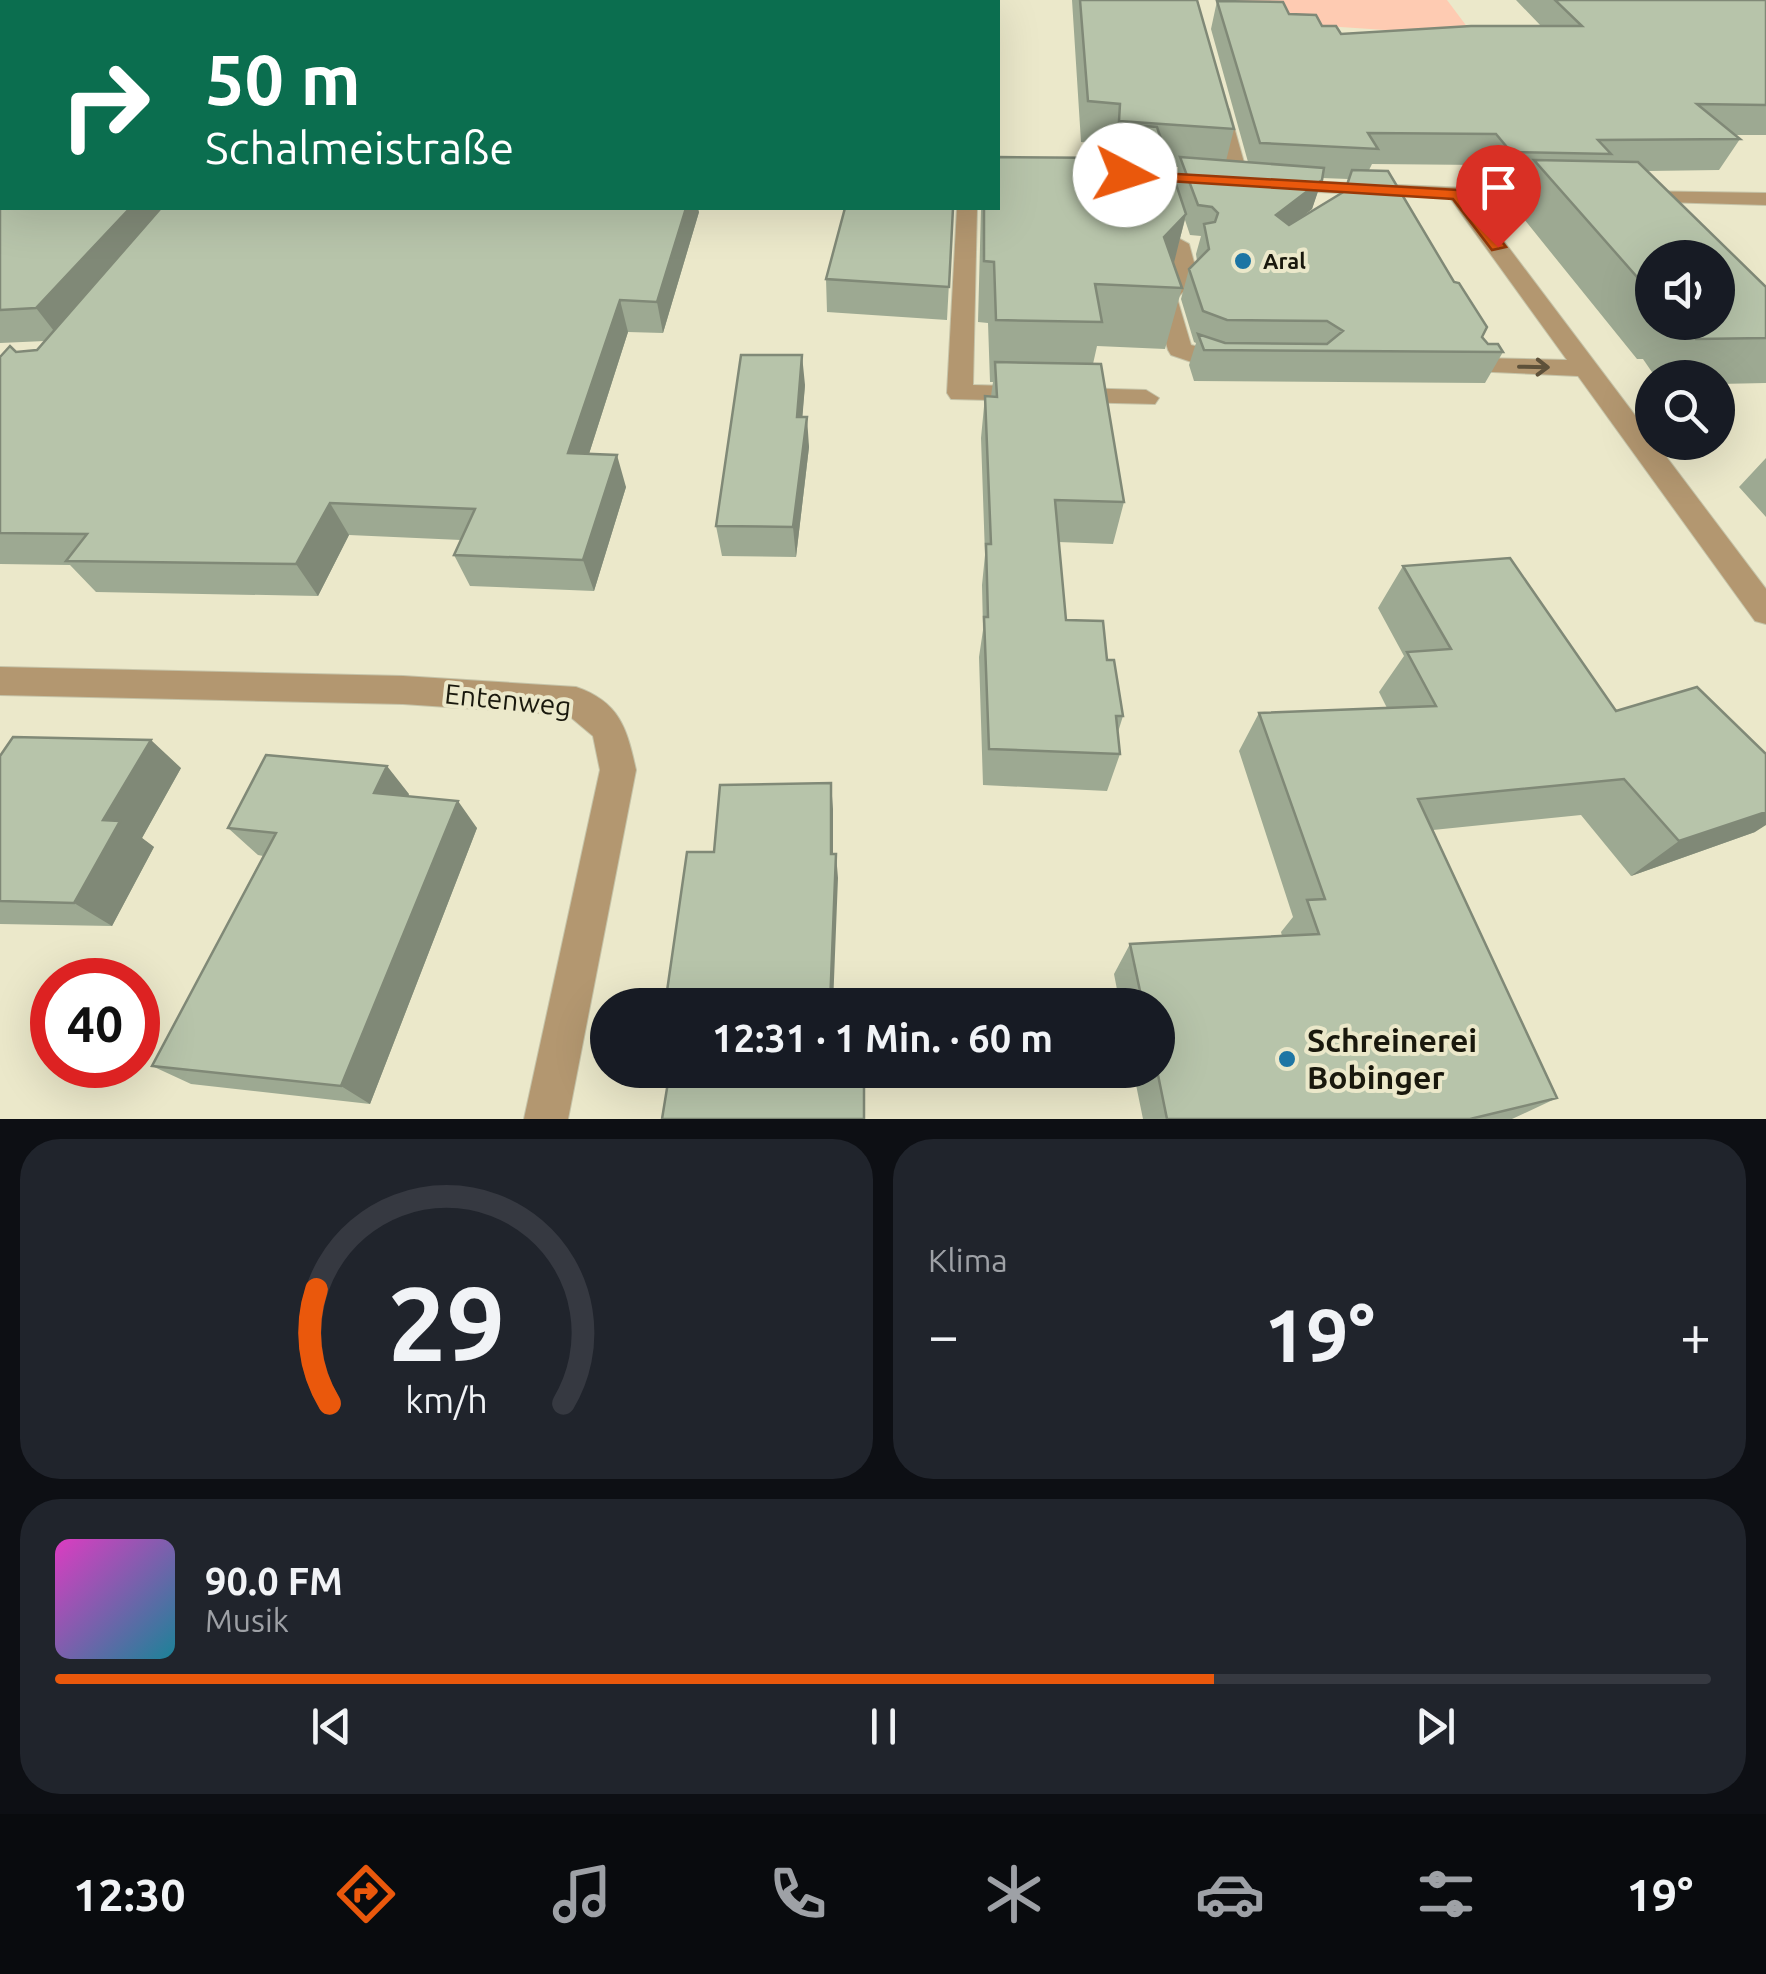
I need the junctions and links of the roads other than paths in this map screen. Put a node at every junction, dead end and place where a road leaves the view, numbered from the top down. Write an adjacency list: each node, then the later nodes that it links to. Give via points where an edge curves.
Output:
1 (1214, 88): 2 (street, via 1232,183)
2 (1329, 189): 3 (street); 8 (street)
3 (1458, 194): 4 (street); 12 (street)
4 (1577, 196)
5 (1616, 197): 6 (street)
6 (1766, 199)
7 (967, 210): 13 (street, via 960,393)
8 (1326, 213)
9 (1182, 239): 10 (street, via 1187,277 1165,297 1180,350 1215,362)
10 (1254, 362)
11 (1480, 366): 12 (street, one-way to 12)
12 (1587, 368): 14 (street)
13 (1146, 398)
14 (1766, 612)
15 (0, 681): 16 (street, Entenweg, via 402,690 576,701 588,710 610,728 618,770)
16 (546, 1119)

